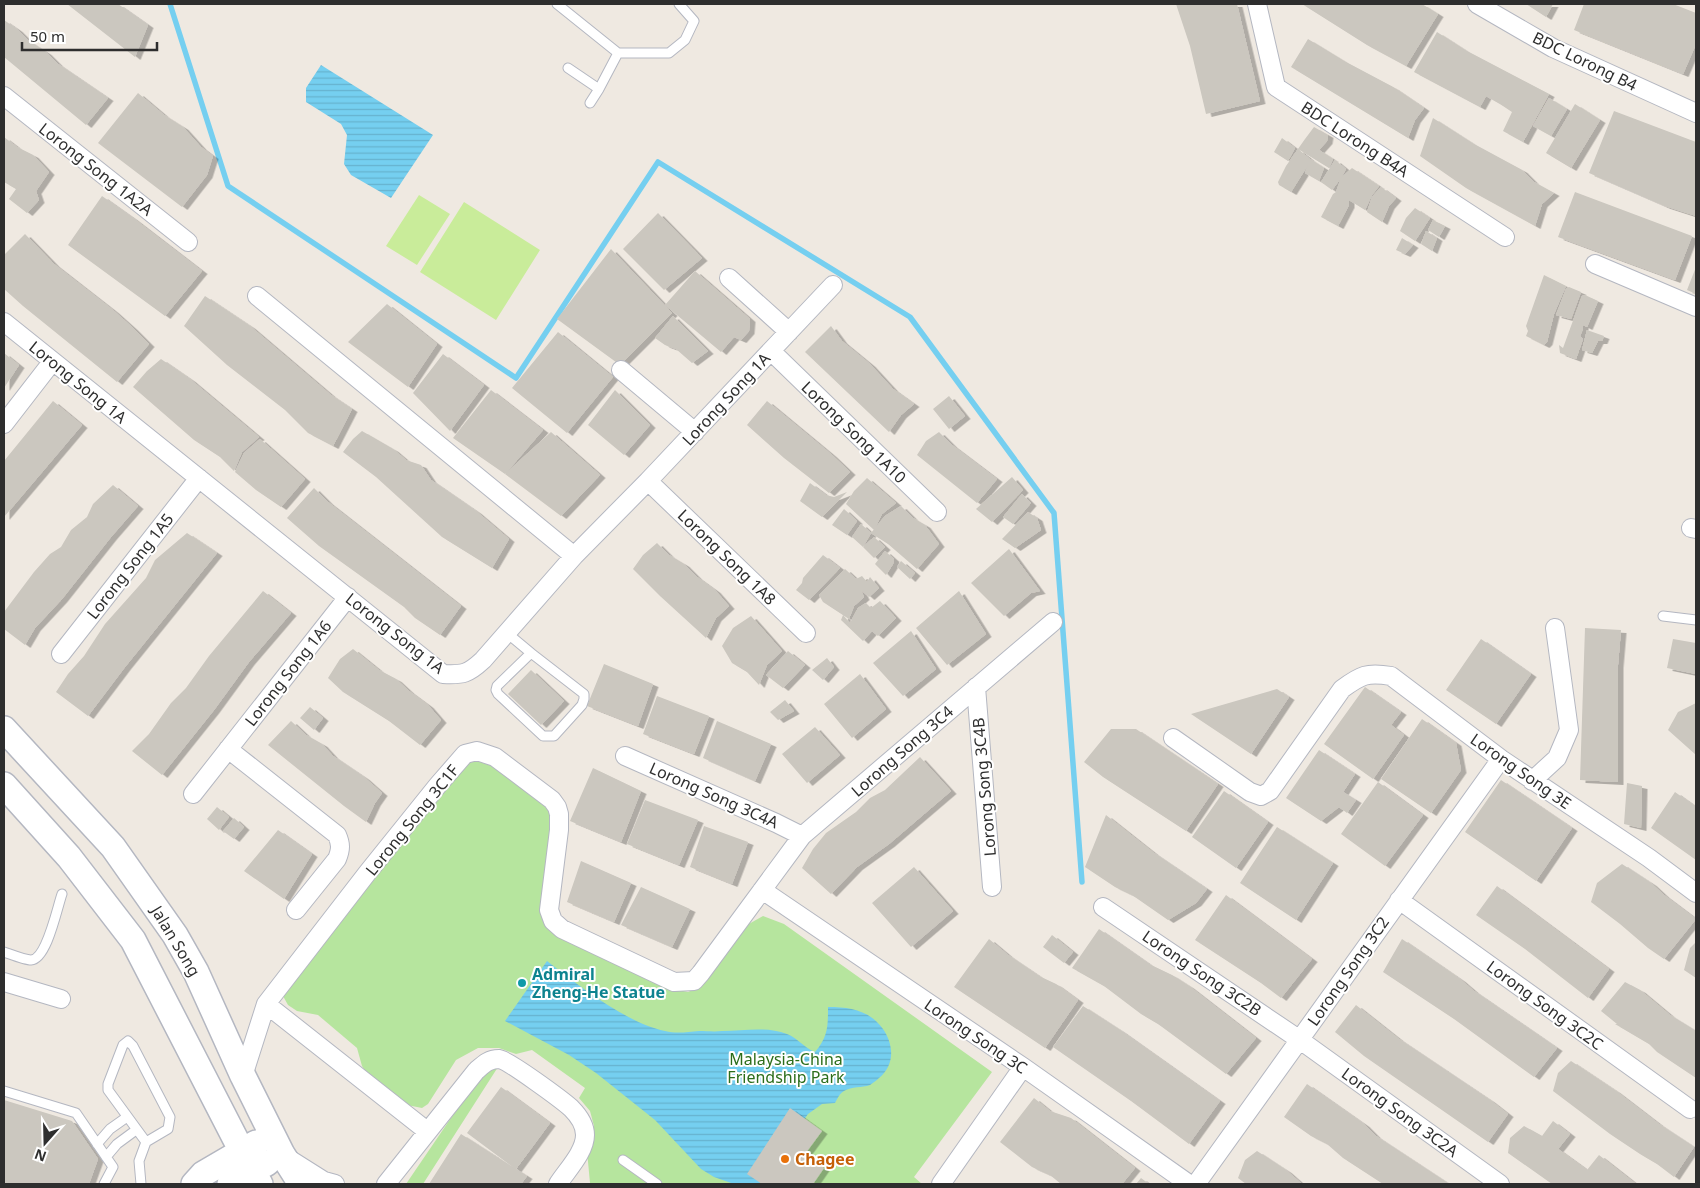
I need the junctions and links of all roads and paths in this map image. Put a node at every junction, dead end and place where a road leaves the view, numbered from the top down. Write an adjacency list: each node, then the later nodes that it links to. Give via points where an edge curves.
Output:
1 (557, 4): 5 (lane)
2 (679, 4): 5 (lane, via 694,21 685,40 669,53)
3 (1257, 4): 11 (street, BDC Lorong B4A, via 1276,87)
4 (1477, 4): 10 (street, BDC Lorong B4, via 1553,48)
5 (618, 53): 7 (lane)
6 (568, 68): 7 (lane)
7 (599, 89): 9 (lane)
8 (4, 96): 12 (street, Lorong Song 1A2A)
9 (590, 103)
10 (1696, 113)
11 (1505, 237)
12 (188, 242)
13 (1595, 264): 17 (street)
14 (729, 278): 19 (street)
15 (833, 285): 19 (street, Lorong Song 1A)
16 (257, 296): 28 (street)
17 (1696, 306)
18 (4, 322): 21 (street, Lorong Song 1A)
19 (789, 332): 20 (street, Lorong Song 1A)
20 (771, 351): 24 (street, Lorong Song 1A); 27 (street, Lorong Song 1A10)
21 (52, 362): 23 (street); 25 (street, Lorong Song 1A)
22 (621, 370): 24 (street)
23 (4, 424)
24 (695, 432): 26 (street, Lorong Song 1A)
25 (199, 478): 29 (street, Lorong Song 1A); 37 (street, Lorong Song 1A5)
26 (648, 481): 28 (street, Lorong Song 1A); 35 (street, Lorong Song 1A8)
27 (937, 512)
28 (574, 556): 34 (street, Lorong Song 1A)
29 (348, 598): 34 (street, Lorong Song 1A, via 443,674 458,675 471,671); 41 (street, Lorong Song 1A6)
30 (1663, 616): 31 (lane)
31 (1696, 620)
32 (1053, 622): 38 (street, Lorong Song 3C4)
33 (1556, 628): 44 (street, via 1569,730 1557,758)
34 (507, 633): 36 (lane)
35 (806, 633)
36 (531, 653): 36 (lane, via 584,694 582,705 554,736 544,736 496,690)
37 (61, 654)
38 (976, 687): 47 (street, Lorong Song 3C4); 48 (street, Lorong Song 3C4B)
39 (4, 729): 61 (main road, Jalan Song, via 113,847 175,935 196,972)
40 (1173, 738): 43 (street, Lorong Song 3E, via 1250,792 1261,796 1270,791 1342,689 1358,677 1375,674 1391,676)
41 (228, 749): 46 (street, Lorong Song 1A6); 54 (street, via 337,835 341,843 337,859)
42 (625, 756): 47 (street, Lorong Song 3C4A)
43 (1501, 758): 44 (street, Lorong Song 3E); 52 (street, Lorong Song 3C2)
44 (1532, 781): 50 (street, Lorong Song 3E)
45 (4, 785): 72 (main road, via 69,857 133,940)
46 (193, 794)
47 (802, 836): 49 (street, Lorong Song 3C4)
48 (992, 887)
49 (762, 890): 58 (street, Lorong Song 3C1F, via 694,981 674,982 562,929 553,921 549,910 559,830 557,807 495,757 470,752 438,786); 60 (street, Lorong Song 3C)
50 (1696, 893)
51 (62, 894): 55 (lane, via 40,956 31,960)
52 (1399, 900): 59 (street, Lorong Song 3C2); 63 (street, Lorong Song 3C2C)
53 (1103, 907): 59 (street, Lorong Song 3C2B)
54 (296, 910)
55 (4, 952)
56 (4, 982): 57 (street)
57 (61, 999)
58 (266, 1004): 61 (street, Lorong Song 3C1F); 66 (street)
59 (1300, 1040): 84 (street, Lorong Song 3C2); 85 (street, Lorong Song 3C2A)
60 (1023, 1067): 82 (street); 83 (street, Lorong Song 3C)
61 (243, 1076): 69 (main road, Jalan Song)
62 (4, 1091): 68 (lane, via 76,1113)
63 (1690, 1109)
64 (127, 1117): 65 (lane); 67 (lane, via 108,1090 108,1084 123,1045 128,1041 170,1117 168,1129); 68 (lane, via 110,1128)
65 (136, 1130): 67 (lane); 70 (lane, via 116,1144)
66 (427, 1131): 73 (street, via 476,1071 487,1061 500,1059 571,1108 580,1119 585,1133 582,1148); 80 (street)
67 (146, 1142): 75 (lane, via 139,1162)
68 (97, 1144): 70 (lane)
69 (277, 1144): 72 (main road); 78 (main road, Jalan Song); 79 (street, via 324,1181)
70 (106, 1158): 74 (lane, via 113,1167)
71 (623, 1160): 81 (lane)
72 (251, 1169): 76 (main road, via 203,1174); 77 (main road)
73 (565, 1182)
74 (104, 1184)
75 (141, 1184)
76 (194, 1184)
77 (230, 1184)
78 (301, 1184)
79 (335, 1184)
80 (386, 1184)
81 (656, 1184)
82 (941, 1184)
83 (1189, 1184)
84 (1196, 1184)
85 (1500, 1184)

